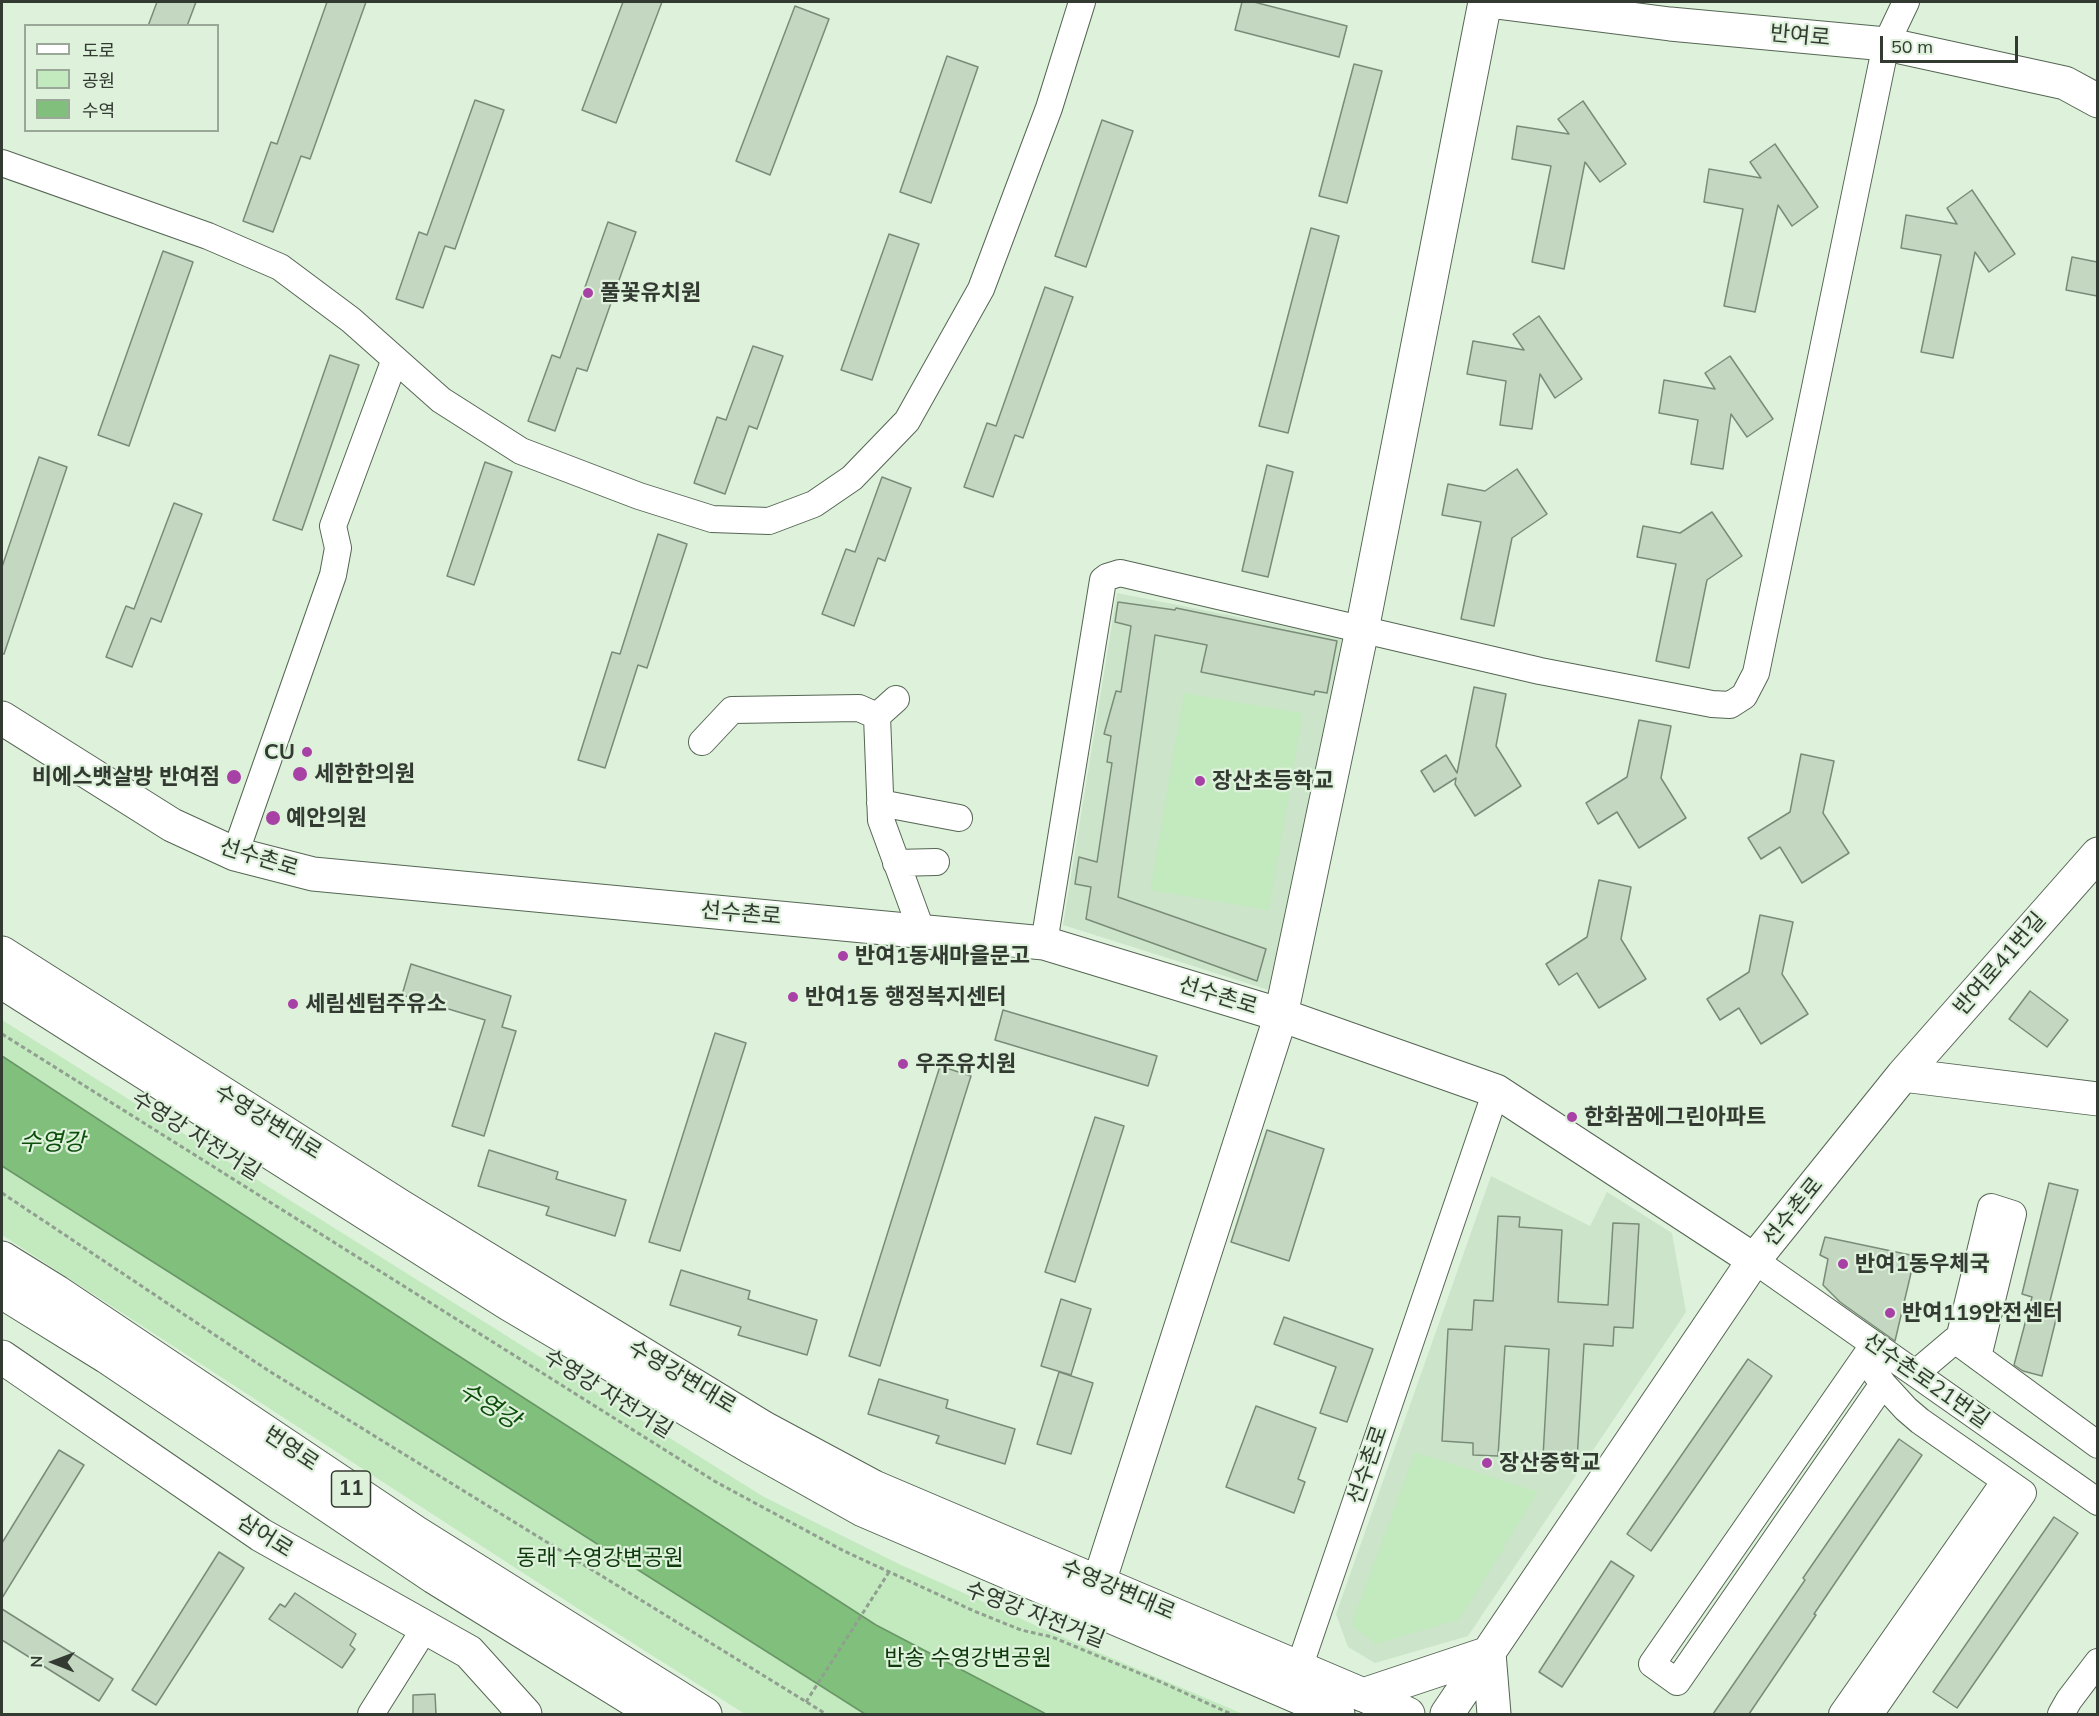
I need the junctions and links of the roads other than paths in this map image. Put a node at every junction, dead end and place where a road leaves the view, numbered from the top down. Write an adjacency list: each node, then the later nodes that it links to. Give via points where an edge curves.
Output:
1 (1082, 2): 8 (street, via 1049,108 981,289 907,421 852,478 814,504 769,521 712,519 639,496 521,451 441,400)
2 (1485, 2): 9 (main road)
3 (1496, 2): 5 (main road, 반여로, via 1670,24)
4 (1906, 2): 5 (street)
5 (1886, 44): 6 (main road, 반여로, via 2065,83); 9 (street, via 1756,673 1744,696 1730,705 1712,704 1540,671)
6 (2097, 101)
7 (2, 163): 8 (street, via 208,236 280,267)
8 (395, 359): 16 (street, via 333,526 338,548 333,575)
9 (1362, 630): 21 (street, via 1120,573 1103,580); 24 (main road)
10 (896, 699): 11 (street)
11 (876, 716): 13 (street, via 859,708 732,710); 14 (street)
12 (2, 718): 16 (main road, 선수촌로, via 172,825)
13 (702, 742)
14 (880, 803): 15 (street); 19 (street, via 880,820)
15 (959, 818)
16 (235, 854): 20 (main road, 선수촌로, via 313,874)
17 (2097, 854): 25 (main road, 반여로41번길)
18 (936, 862): 19 (street)
19 (896, 863): 20 (street)
20 (922, 932): 21 (main road, 선수촌로)
21 (1044, 943): 24 (main road, 선수촌로)
22 (2, 953): 38 (main road, 수영강변대로, via 399,1206 764,1428 874,1487)
23 (2, 982): 38 (main road, 수영강변대로, via 509,1304 863,1510)
24 (1281, 1015): 26 (main road, 선수촌로); 38 (main road)
25 (1903, 1075): 27 (main road); 29 (main road, 선수촌로)
26 (1496, 1091): 29 (main road, 선수촌로); 41 (street, 선수촌로)
27 (2097, 1099)
28 (2, 1258): 47 (main road, 번영로 / 11, via 415,1532)
29 (1754, 1260): 31 (street, 선수촌로21번길); 40 (main road)
30 (2, 1292): 46 (main road, 번영로 / 11, via 107,1357 434,1578)
31 (1870, 1351): 33 (street, 선수촌로21번길); 34 (street); 34 (street, via 1652,1665 1677,1682)
32 (2, 1357): 39 (main road, 삼어로, via 261,1535)
33 (1916, 1373): 35 (street, via 1955,1340); 37 (street, 선수촌로21번길)
34 (1883, 1384): 36 (street, via 1920,1421)
35 (2097, 1445)
36 (2005, 1481): 51 (street); 52 (street, via 2023,1493)
37 (2097, 1502)
38 (1095, 1594): 41 (main road, 수영강변대로); 43 (main road, 수영강변대로)
39 (425, 1628): 44 (street); 45 (main road, 삼어로, via 469,1652)
40 (1489, 1653): 43 (main road); 49 (main road); 50 (main road)
41 (1299, 1668): 43 (main road, 수영강변대로)
42 (2093, 1676): 53 (street)
43 (1350, 1705): 48 (main road, 수영강변대로)
44 (371, 1714)
45 (525, 1714)
46 (656, 1714)
47 (705, 1714)
48 (1408, 1714)
49 (1447, 1714)
50 (1494, 1714)
51 (1842, 1714)
52 (1870, 1714)
53 (2061, 1714)

